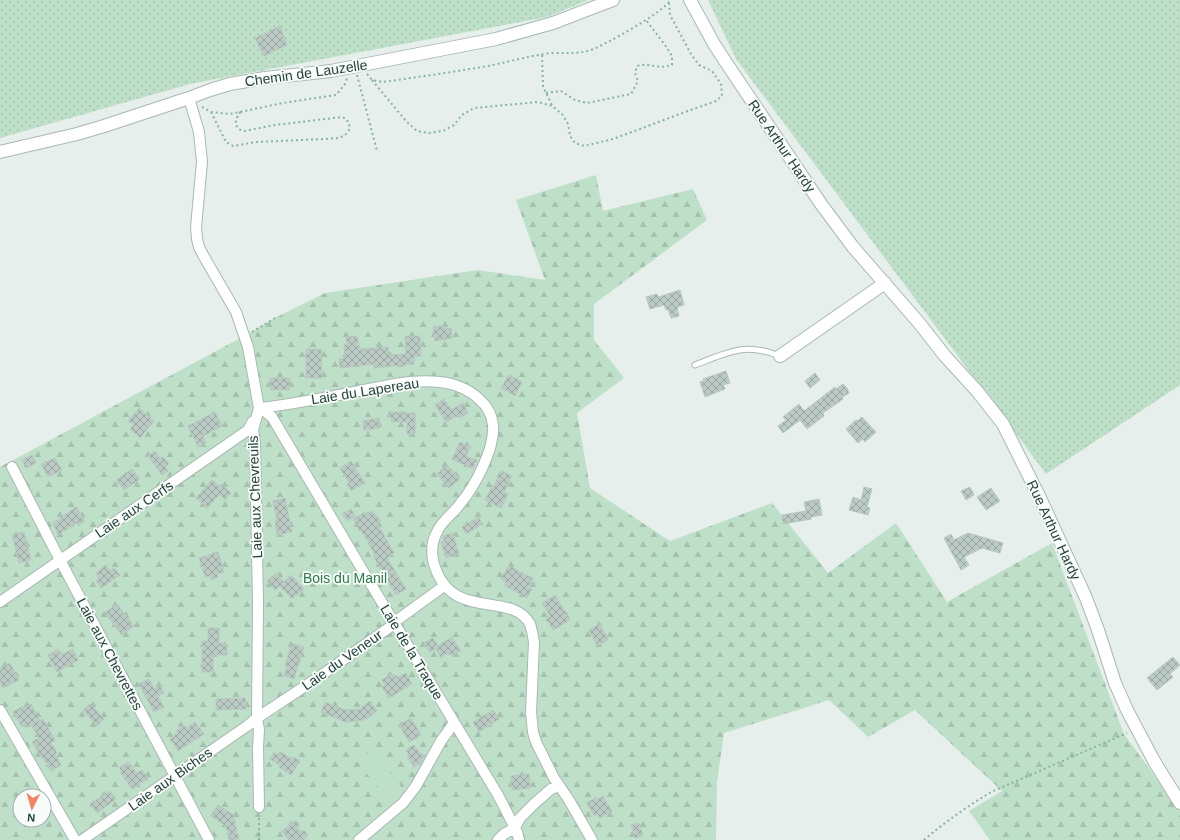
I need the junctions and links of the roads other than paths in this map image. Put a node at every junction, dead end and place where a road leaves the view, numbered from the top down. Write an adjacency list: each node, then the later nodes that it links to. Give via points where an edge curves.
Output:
1 (613, 0): 3 (street, Chemin de Lauzelle, via 553,23 496,39 318,73 247,80 210,90)
2 (690, 0): 5 (street, Rue Arthur Hardy, via 714,44 821,204)
3 (190, 99): 4 (street, Chemin de Lauzelle, via 77,134); 8 (street, Laie aux Chevreuils, via 202,155 196,227 198,243 202,255 233,306 242,329)
4 (0, 152)
5 (885, 283): 6 (street); 19 (street, Rue Arthur Hardy, via 1003,424 1086,598 1127,710)
6 (780, 356): 7 (lane, via 754,349 739,349)
7 (695, 365)
8 (259, 408): 10 (street, Laie aux Cerfs, via 248,430); 11 (street, Laie du Lapereau, via 420,381 459,387 485,404 491,414 493,425 489,453 469,493 440,525 433,540 433,563); 13 (street, Laie de la Traque, via 272,417); 15 (street, Laie aux Chevreuils, via 253,430 258,603)
9 (12, 467): 10 (street, Laie aux Chevrettes)
10 (60, 560): 12 (street, Laie aux Cerfs); 17 (street, Laie aux Chevrettes)
11 (444, 586): 13 (street, Laie du Veneur); 18 (street, Laie du Lapereau, via 456,596 470,601 513,610 530,624 534,642 532,732)
12 (0, 602)
13 (394, 621): 15 (street, Laie du Veneur, via 390,627); 16 (street, Laie de la Traque)
14 (0, 710): 22 (street)
15 (257, 718): 17 (street, Laie aux Biches); 20 (street, Laie aux Chevreuils)
16 (454, 722): 21 (street, Laie de la Traque); 25 (street, via 410,794)
17 (176, 776): 23 (street, Laie aux Biches); 24 (street, Laie aux Chevrettes)
18 (559, 786): 21 (street, via 551,789 534,804 520,818); 28 (street, Laie du Lapereau)
19 (1180, 802)
20 (259, 807)
21 (515, 828): 26 (street); 27 (street, Laie de la Traque)
22 (75, 840)
23 (82, 840)
24 (209, 840)
25 (359, 840)
26 (498, 840)
27 (519, 840)
28 (592, 840)

